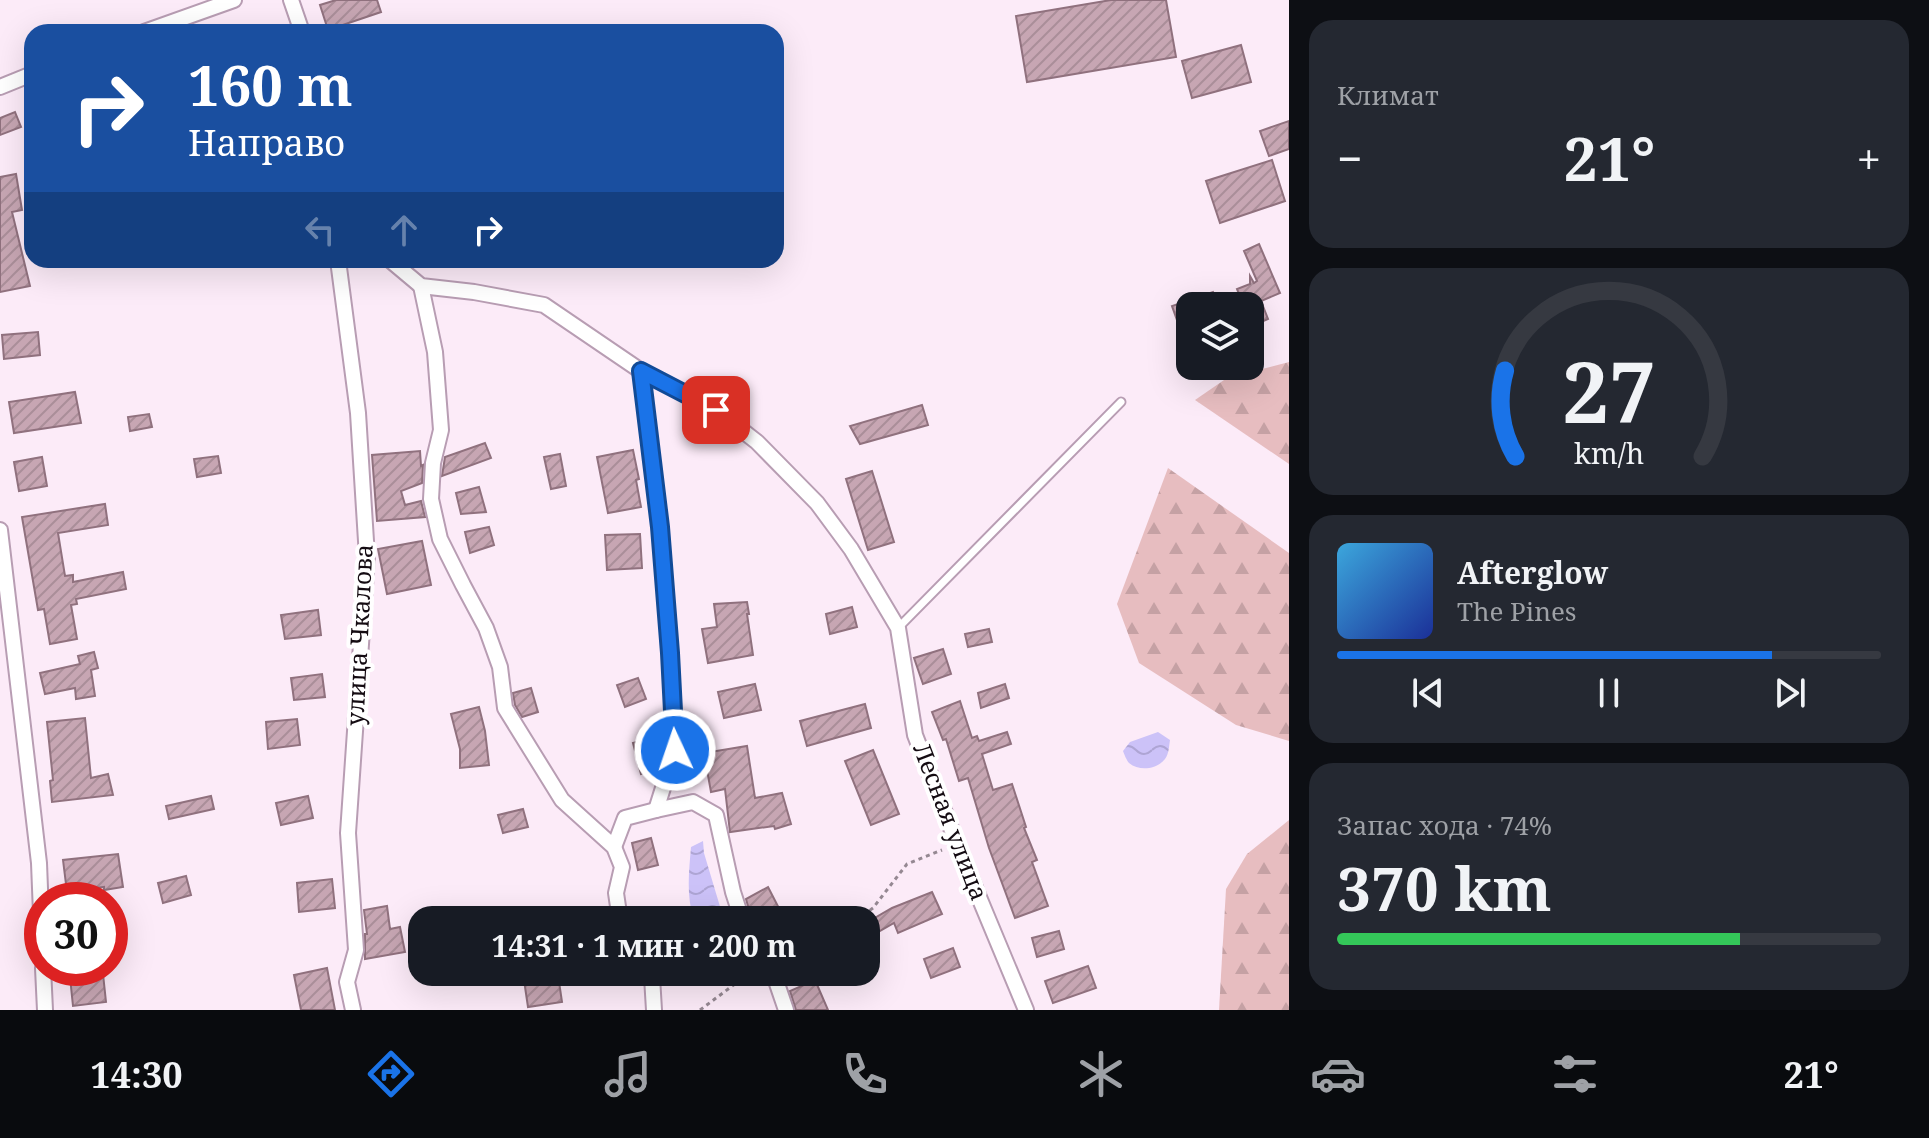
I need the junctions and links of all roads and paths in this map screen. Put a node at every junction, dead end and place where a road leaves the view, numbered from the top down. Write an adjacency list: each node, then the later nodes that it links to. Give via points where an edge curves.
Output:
1 (234, 0): 3 (street)
2 (291, 0): 4 (street)
3 (166, 24)
4 (299, 24)
5 (24, 77): 6 (street)
6 (0, 87)
7 (339, 268): 26 (street, улица Чкалова, via 358,413 367,557 348,833 356,950 347,982)
8 (400, 268): 9 (street)
9 (421, 286): 10 (street, via 544,305); 16 (street, via 435,352 441,430 431,499 440,539 486,628 500,667 505,708 562,800)
10 (641, 371): 13 (street, via 716,410 757,442 817,503); 14 (street, via 660,527 675,750)
11 (1121, 402): 13 (lane)
12 (0, 530): 17 (street)
13 (898, 628): 15 (street, Лесная улица, via 915,735)
14 (656, 810): 16 (street, via 625,818); 19 (street, via 693,802 716,815)
15 (957, 844): 20 (path, via 907,864); 30 (street, Лесная улица)
16 (614, 847): 18 (street, via 622,867)
17 (40, 882)
18 (618, 906)
19 (738, 906)
20 (875, 906)
21 (44, 986): 25 (street)
22 (653, 986): 27 (street)
23 (732, 986): 28 (path)
24 (778, 986): 29 (street)
25 (45, 1010)
26 (353, 1010)
27 (654, 1010)
28 (700, 1010)
29 (786, 1010)
30 (1026, 1010)

